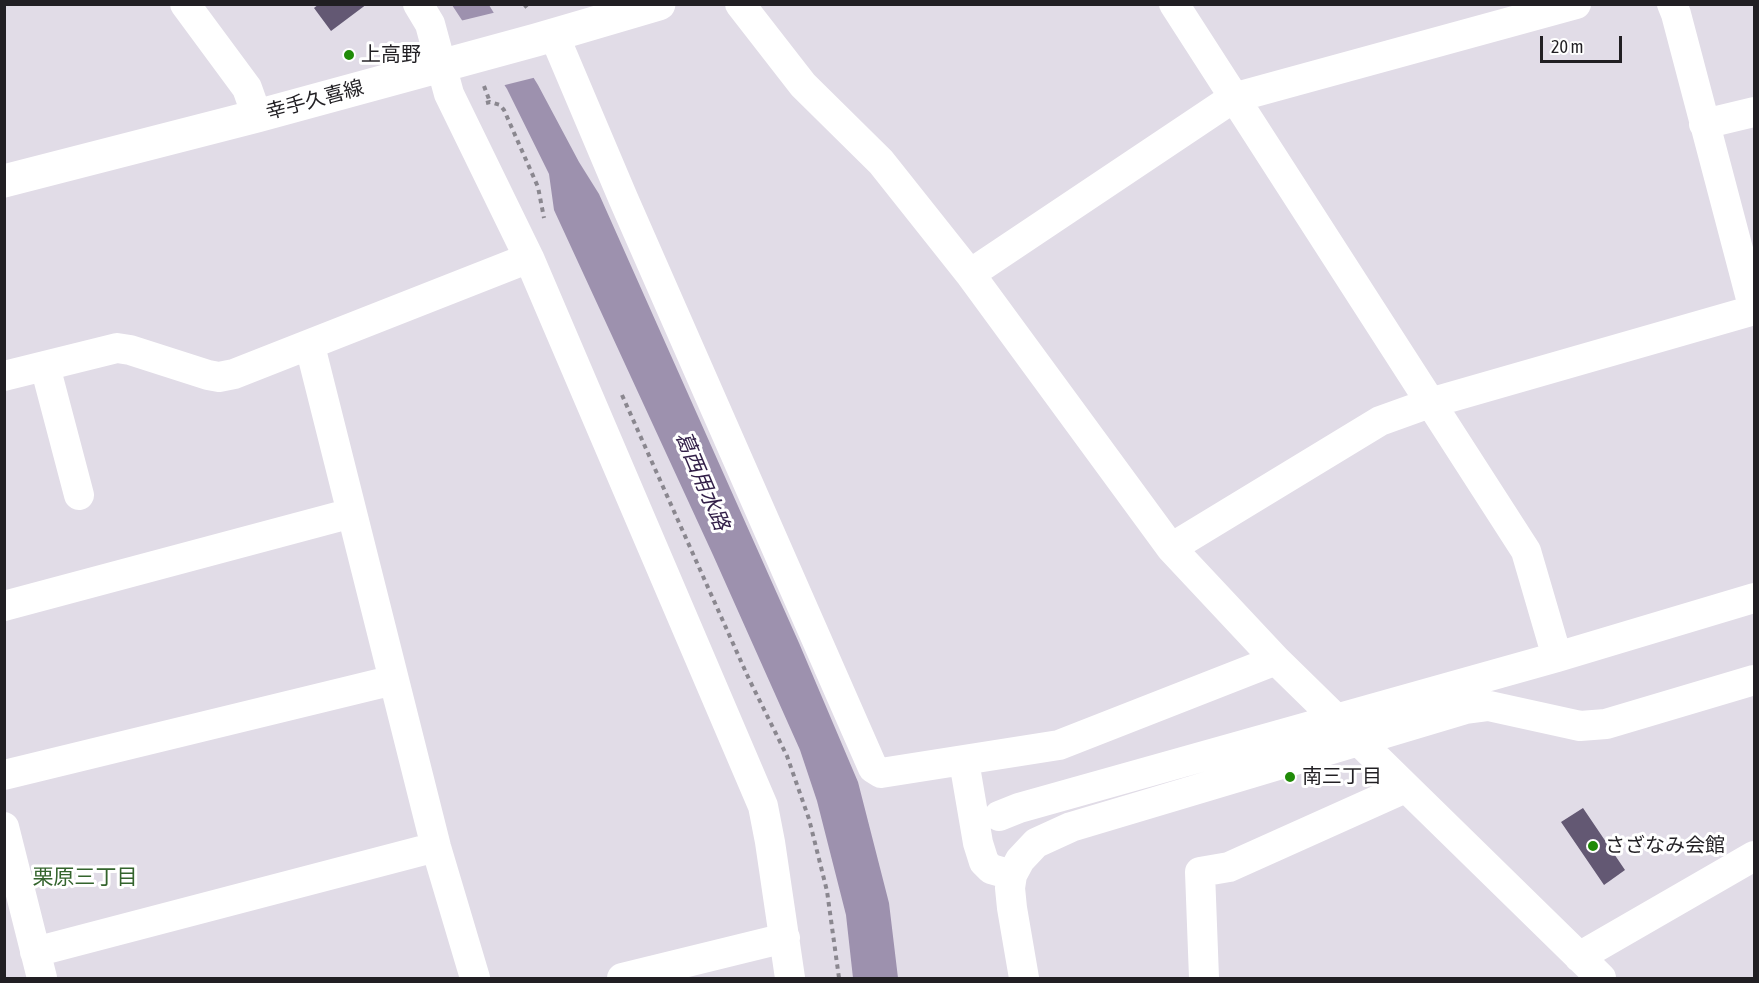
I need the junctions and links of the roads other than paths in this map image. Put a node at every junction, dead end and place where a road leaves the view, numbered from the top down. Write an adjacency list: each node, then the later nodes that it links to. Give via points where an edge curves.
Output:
1 (184, 4): 12 (street, via 247,88)
2 (418, 4): 9 (street)
3 (659, 4): 8 (main road, 幸手久喜線)
4 (740, 4): 16 (street, via 803,85 882,162)
5 (1174, 4): 10 (street)
6 (1576, 4): 10 (street)
7 (1672, 4): 13 (street)
8 (540, 28): 9 (main road, 幸手久喜線); 33 (street, via 623,198 873,768 881,773)
9 (464, 69): 12 (main road, 幸手久喜線); 15 (street, via 449,94)
10 (1233, 98): 16 (street); 21 (street)
11 (1755, 112): 13 (street)
12 (256, 116): 14 (main road, 幸手久喜線)
13 (1704, 124): 17 (street)
14 (4, 181)
15 (529, 258): 18 (street); 41 (street, via 763,806)
16 (970, 274): 24 (street)
17 (1755, 310): 21 (street)
18 (310, 346): 19 (street, via 219,376 117,348); 23 (street)
19 (45, 366): 20 (street); 22 (street)
20 (4, 376)
21 (1430, 404): 24 (street, via 1380,421); 27 (street, via 1526,551)
22 (80, 495)
23 (352, 513): 26 (street); 29 (street)
24 (1171, 548): 28 (street)
25 (1755, 598): 27 (street)
26 (4, 606)
27 (1557, 657): 31 (street)
28 (1276, 660): 31 (street); 33 (street, via 1059,745)
29 (394, 680): 34 (street); 38 (street)
30 (1755, 680): 32 (street, via 1606,724 1581,726 1489,705)
31 (1336, 719): 32 (street); 36 (street)
32 (1360, 741): 35 (street); 40 (street, via 1071,827 1036,843)
33 (964, 761): 40 (street, via 984,862 991,869)
34 (4, 775)
35 (1405, 788): 42 (street); 48 (street, via 1229,867 1200,872)
36 (999, 816)
37 (4, 827): 43 (street)
38 (436, 846): 43 (street); 44 (street)
39 (1755, 856): 42 (street)
40 (1011, 875): 47 (street)
41 (785, 938): 45 (street); 46 (street)
42 (1579, 957): 49 (street)
43 (39, 965)
44 (475, 978)
45 (622, 978)
46 (790, 978)
47 (1024, 978)
48 (1204, 978)
49 (1601, 978)

